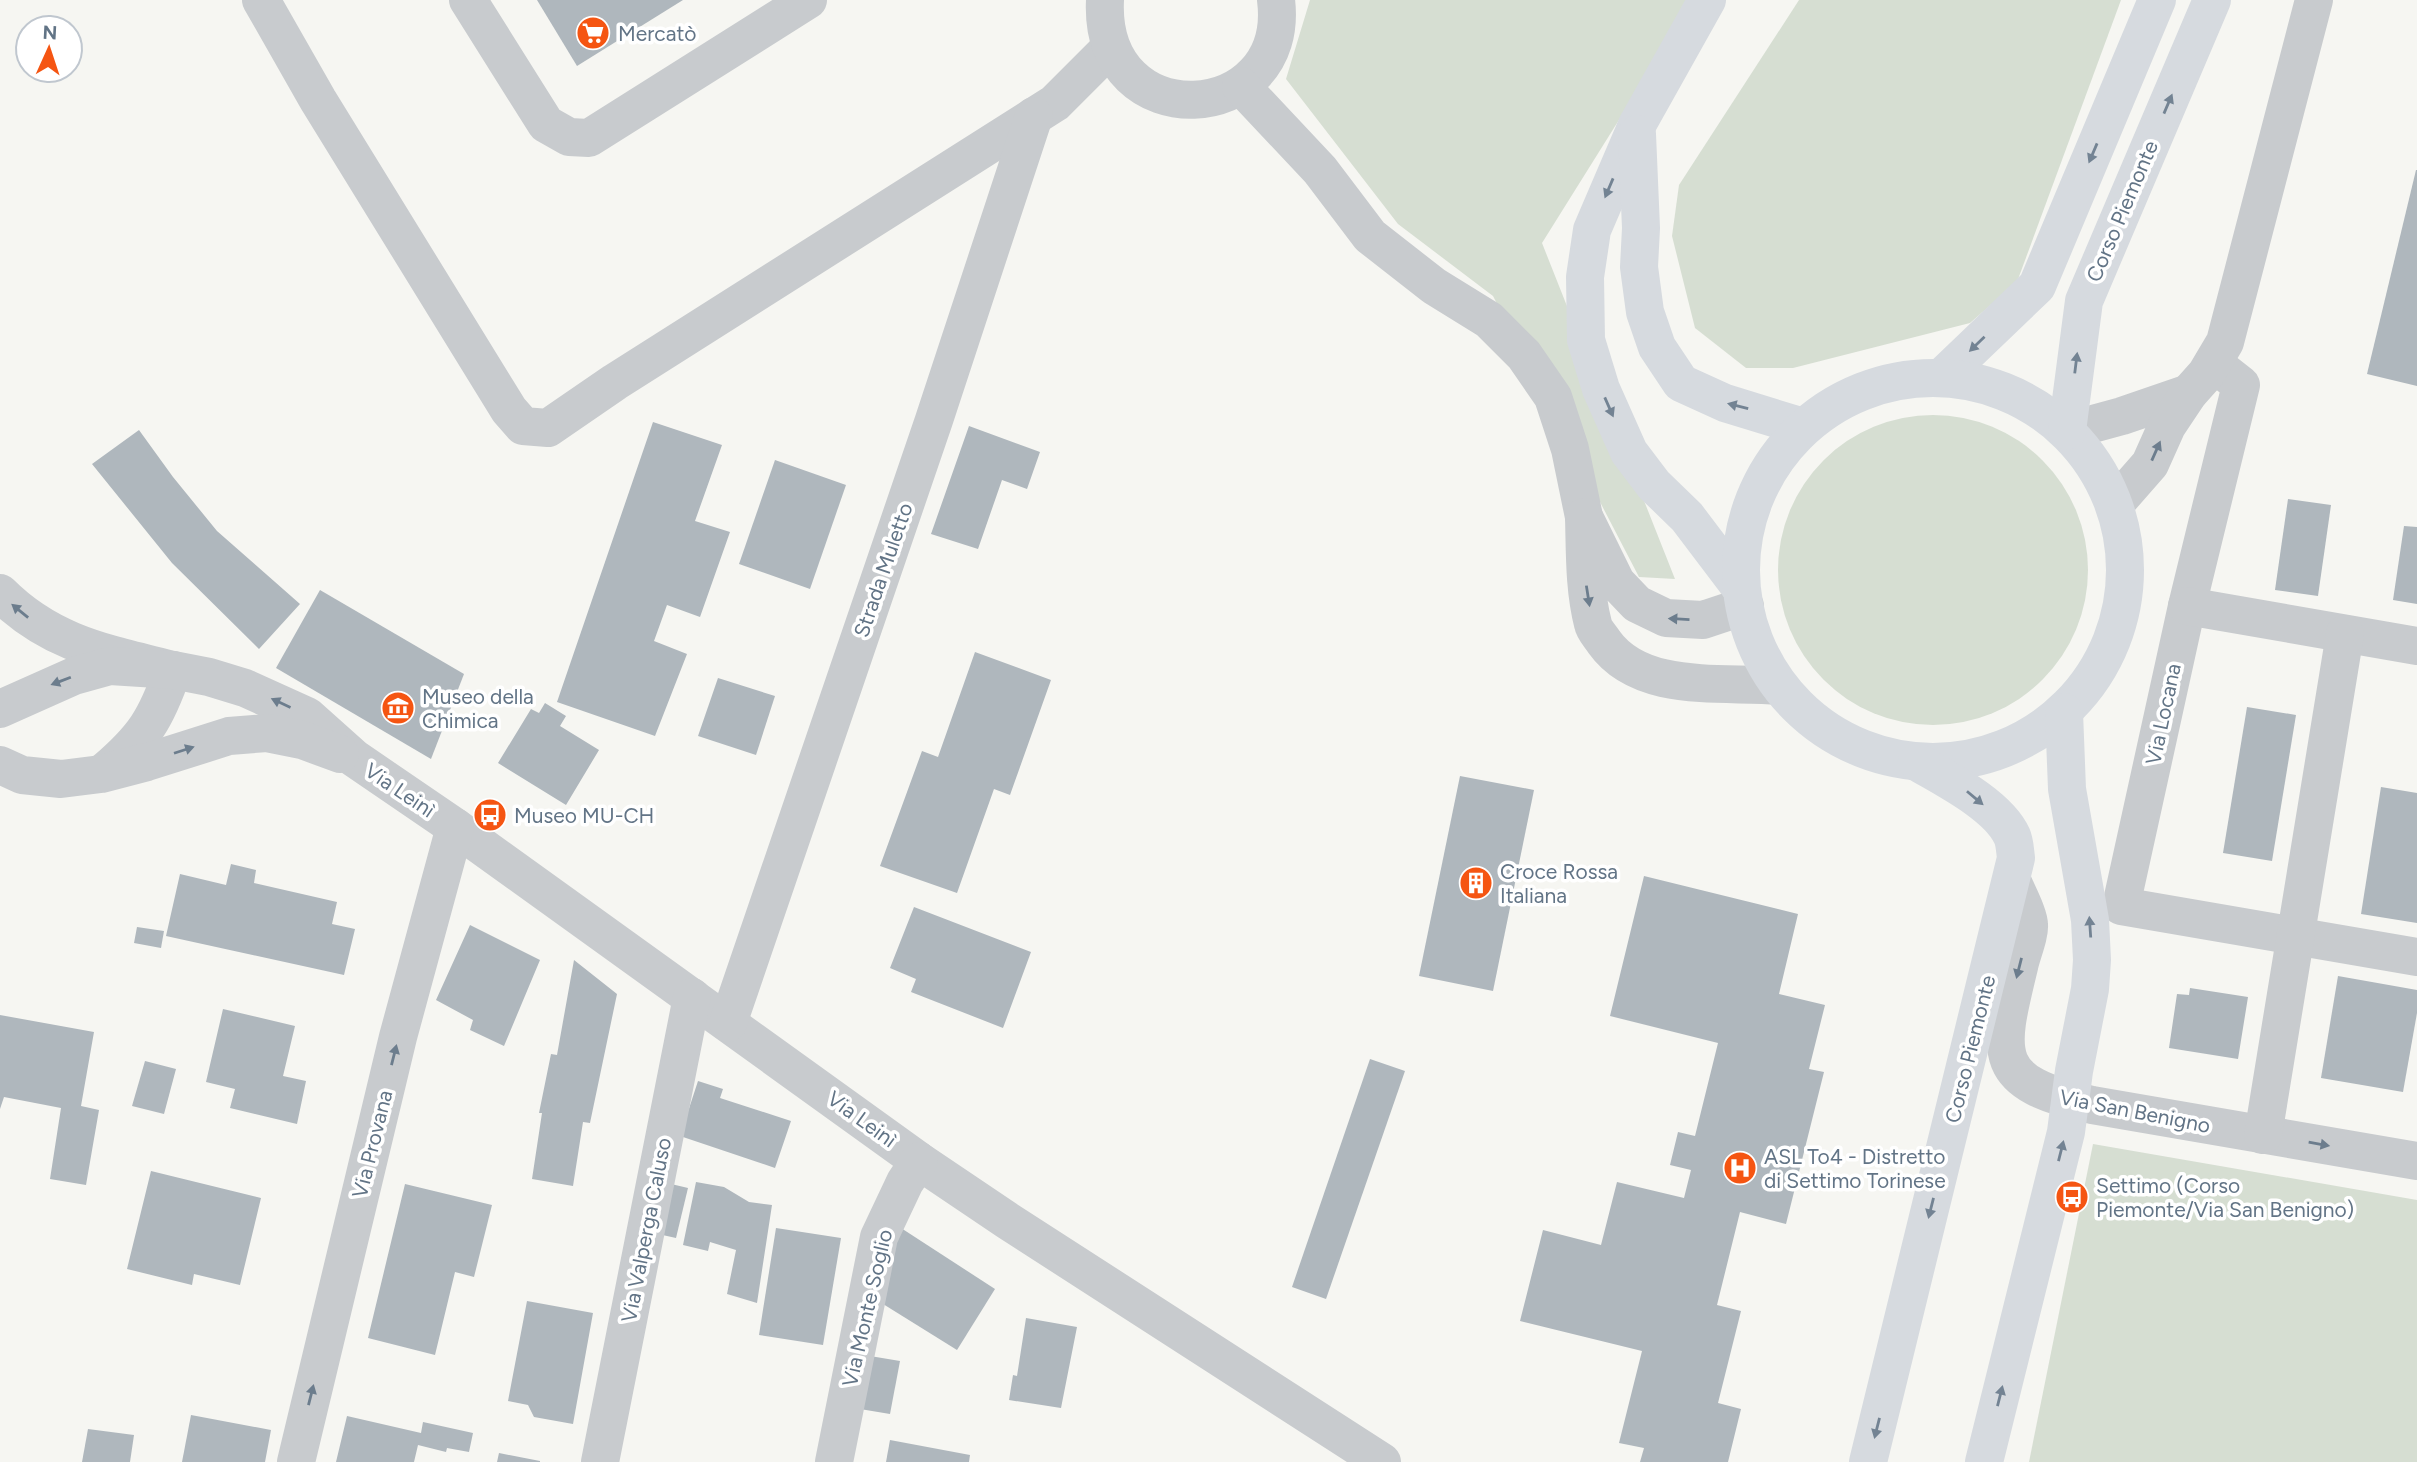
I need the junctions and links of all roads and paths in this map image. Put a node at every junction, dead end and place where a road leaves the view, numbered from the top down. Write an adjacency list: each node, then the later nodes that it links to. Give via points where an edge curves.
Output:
1 (261, 0): 13 (street, via 509,410 523,426 548,428)
2 (468, 0): 3 (street, via 546,124 569,137 589,138)
3 (808, 0)
4 (1105, 0): 10 (street)
5 (1276, 0): 12 (street, via 1273,44 1261,67)
6 (1707, 0): 14 (main road)
7 (2157, 0): 16 (main road, one-way to 16, via 2037,286)
8 (2212, 0): 19 (main road, Corso Piemonte, one-way to 8, via 2084,301)
9 (2314, 0): 15 (street, via 2236,308)
10 (1110, 48): 11 (street); 13 (street)
11 (1138, 83): 12 (street, via 1162,96 1189,101 1216,97); 13 (street)
12 (1241, 86): 21 (street, via 1320,170 1370,236 1434,286 1489,320 1524,355 1553,397)
13 (1045, 109): 40 (street, Strada Muletto)
14 (1637, 125): 18 (main road, one-way to 14, via 1726,403 1681,383 1657,347 1645,312 1639,267); 23 (main road, one-way to 23, via 1592,230 1585,278 1586,340 1601,389 1629,452 1687,517)
15 (2213, 363): 17 (street); 24 (street, Via Locana, via 2241,385)
16 (1942, 377): 18 (main road, via 1892,381 1844,398); 19 (main road, via 1987,385 2030,403)
17 (2189, 393): 19 (street); 20 (street, one-way to 17, via 2150,464)
18 (1803, 427): 23 (main road, via 1766,473 1744,528)
19 (2067, 430): 20 (main road, via 2088,454)
20 (2115, 504): 30 (main road, via 2126,559 2121,615 2100,667)
21 (1584, 517): 23 (street, one-way to 21, via 1703,620 1666,618 1637,604 1616,582); 28 (street, one-way to 28, via 1593,627 1614,656 1653,677)
22 (0, 593): 27 (street, one-way to 22, via 85,648 26,617)
23 (1742, 596): 28 (main road, via 1752,639)
24 (2187, 606): 25 (street); 37 (street, Via Locana, via 2121,906)
25 (2345, 634): 26 (street); 37 (street)
26 (2417, 646)
27 (173, 670): 29 (street, one-way to 29, via 110,666 74,676); 31 (street, one-way to 27, via 307,716 279,701); 34 (street, via 146,731)
28 (1779, 686): 32 (main road, via 1817,724 1865,750)
29 (0, 709)
30 (2064, 712): 32 (main road, via 2020,741 1970,759); 41 (main road, one-way to 30, via 2092,960 2090,920 2067,789)
31 (354, 758): 34 (street, one-way to 31, via 229,736 267,733); 35 (street, Via Leinì)
32 (1917, 762): 36 (main road, Corso Piemonte, one-way to 36, via 1966,790 2003,822 2013,838)
33 (0, 765): 34 (street, via 22,775 61,779)
34 (101, 774)
35 (454, 827): 39 (street, Via Leinì); 45 (street, Via Provana, one-way to 35, via 398,1037)
36 (2012, 880): 41 (street, Via San Benigno, one-way to 41, via 2029,925 2004,1027 2006,1055 2017,1075 2042,1092); 49 (main road, Corso Piemonte, one-way to 49)
37 (2295, 936): 38 (street, Via Locana); 42 (street)
38 (2417, 957)
39 (692, 998): 40 (street, Via Leinì); 46 (street, Via Valperga Caluso)
40 (728, 1024): 43 (street, Via Leinì)
41 (2070, 1100): 42 (street, Via San Benigno); 50 (main road, one-way to 41, via 2066,1132)
42 (2263, 1135): 44 (street, Via San Benigno, one-way to 44)
43 (919, 1161): 47 (street, Via Monte Soglio, via 879,1237); 48 (street, Via Leinì)
44 (2417, 1161)
45 (296, 1462)
46 (600, 1462)
47 (834, 1462)
48 (1382, 1462)
49 (1868, 1462)
50 (1984, 1462)

